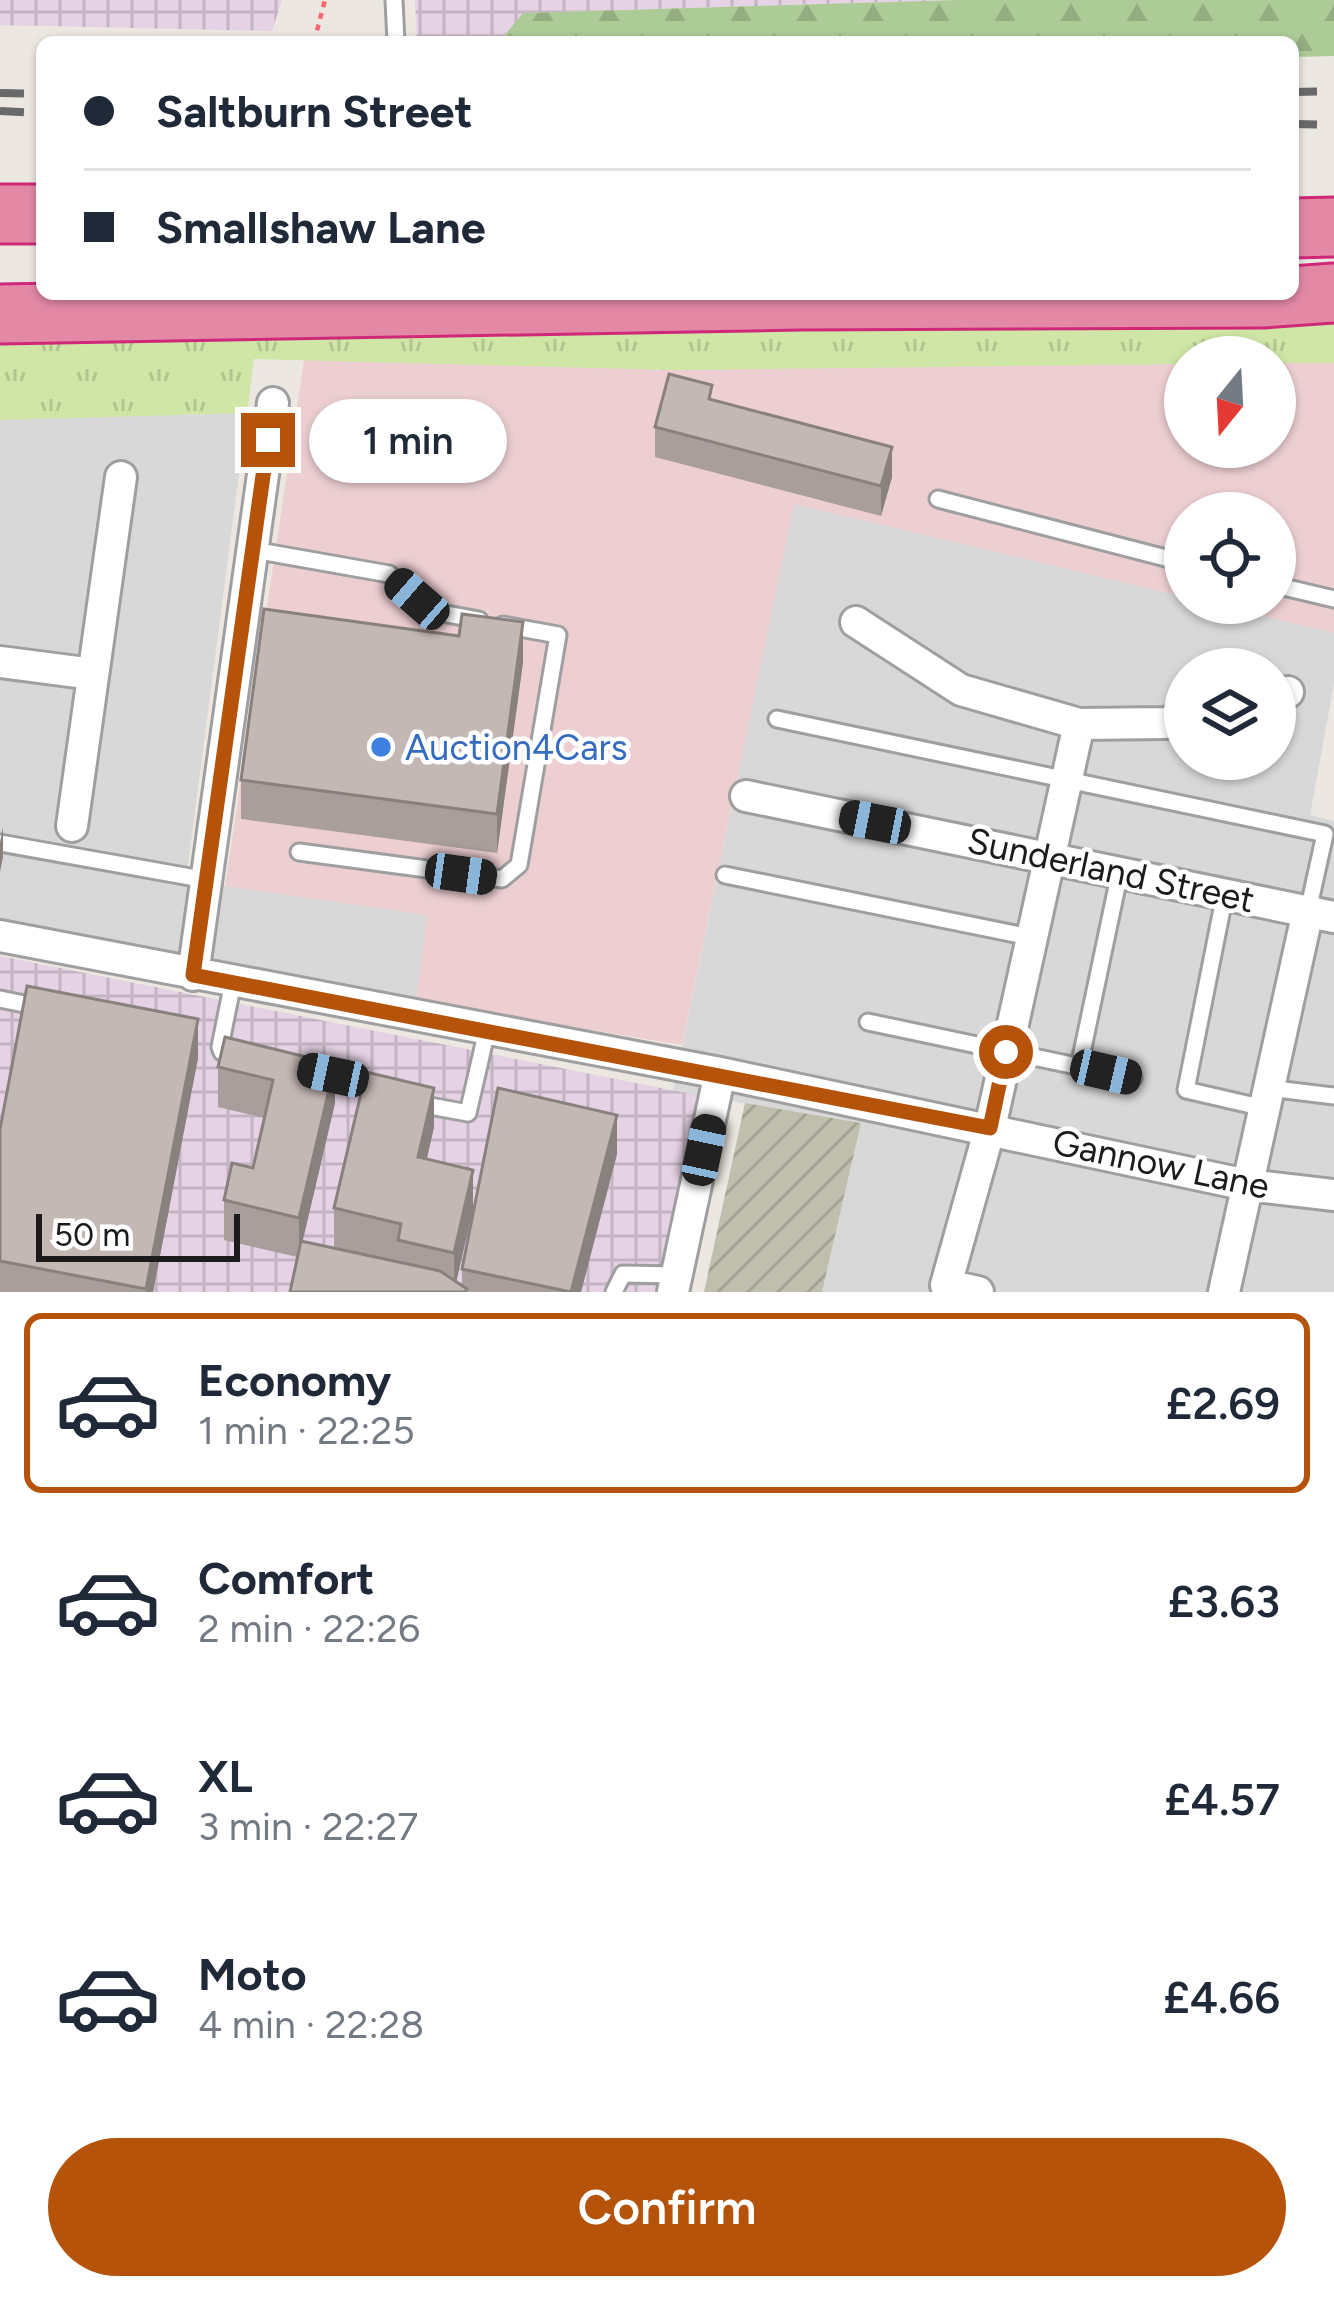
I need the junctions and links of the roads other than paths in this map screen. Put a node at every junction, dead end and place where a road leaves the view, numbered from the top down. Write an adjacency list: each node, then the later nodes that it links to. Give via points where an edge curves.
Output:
1 (394, 0): 2 (lane)
2 (396, 36)
3 (0, 214): 4 (highway)
4 (36, 214)
5 (1299, 227): 6 (highway)
6 (1334, 227)
7 (0, 238): 8 (highway)
8 (36, 238)
9 (1299, 276): 10 (highway)
10 (1334, 276)
11 (0, 285): 12 (highway)
12 (36, 285)
13 (1334, 293): 14 (highway)
14 (1299, 295)
15 (801, 300): 16 (highway)
16 (0, 314)
17 (273, 403): 20 (street)
18 (121, 478): 26 (street)
19 (938, 499): 21 (lane)
20 (253, 550): 34 (lane, via 389,574 436,612 558,635 519,866 502,879); 38 (street)
21 (1164, 557)
22 (1296, 590): 23 (lane)
23 (1334, 599)
24 (856, 622): 29 (street, via 961,690)
25 (0, 662): 26 (street)
26 (93, 674): 32 (street)
27 (777, 719): 30 (lane)
28 (1164, 723): 29 (street)
29 (1079, 724): 30 (street)
30 (1066, 782): 35 (street); 40 (lane, via 1325,834)
31 (746, 796): 35 (street, Sunderland Street)
32 (72, 826)
33 (0, 843): 38 (lane)
34 (299, 852)
35 (1048, 857): 36 (street, Sunderland Street); 41 (street)
36 (1120, 872): 39 (street, Sunderland Street); 51 (lane)
37 (725, 875): 41 (lane)
38 (207, 880): 43 (street)
39 (1225, 894): 40 (street, Sunderland Street); 55 (lane, via 1186,1090)
40 (1321, 914): 55 (street)
41 (1030, 938): 49 (street)
42 (1, 941): 43 (street, Gannow Lane)
43 (193, 975): 44 (street, Gannow Lane)
44 (233, 982): 48 (street, Gannow Lane); 50 (lane, via 220,1047)
45 (0, 999): 46 (lane)
46 (63, 1011)
47 (868, 1022): 49 (lane)
48 (487, 1030): 52 (street, Gannow Lane); 56 (lane, via 468,1113)
49 (1006, 1052): 51 (lane); 57 (street)
50 (244, 1057)
51 (1079, 1067): 53 (lane)
52 (720, 1073): 57 (street, Gannow Lane); 60 (street)
53 (1133, 1078)
54 (1334, 1096): 55 (lane)
55 (1266, 1098): 58 (street)
56 (403, 1101)
57 (990, 1128): 58 (street, Gannow Lane); 62 (street, via 946,1285)
58 (1247, 1185): 59 (street, Gannow Lane); 63 (street)
59 (1334, 1195)
60 (675, 1284): 61 (lane, via 623,1274)
61 (614, 1292)
62 (978, 1292)
63 (1224, 1292)

